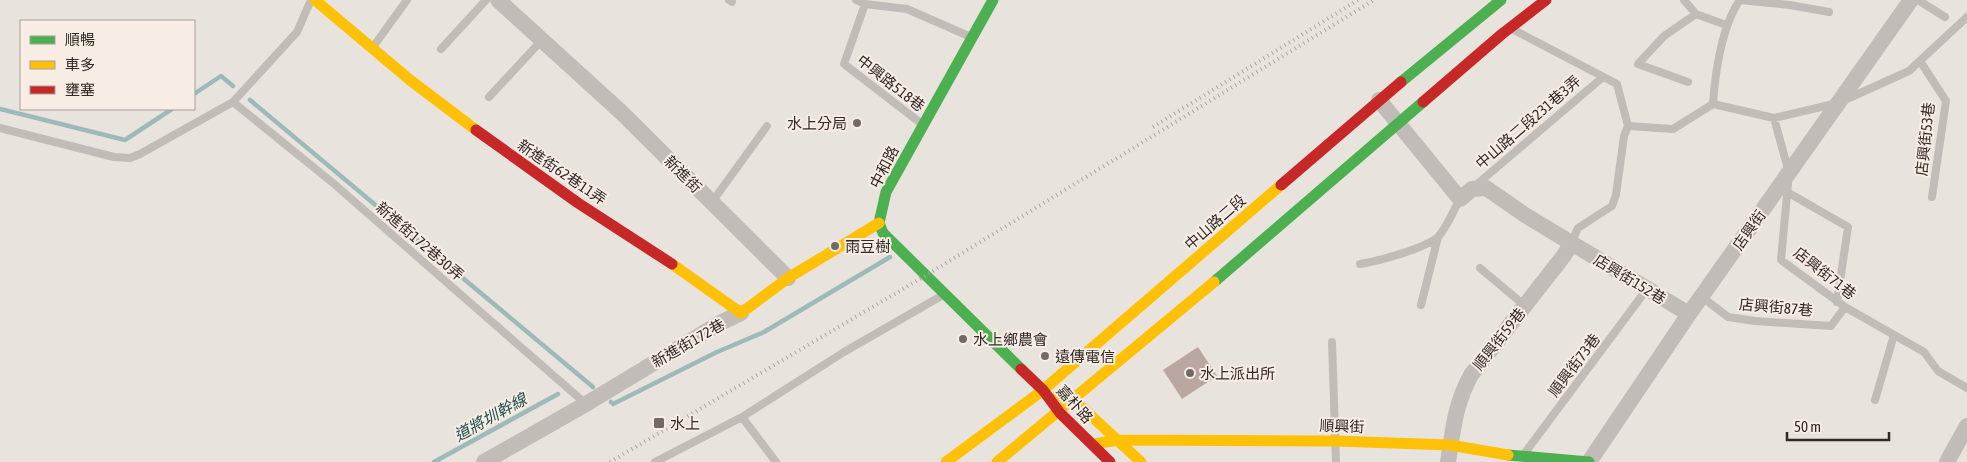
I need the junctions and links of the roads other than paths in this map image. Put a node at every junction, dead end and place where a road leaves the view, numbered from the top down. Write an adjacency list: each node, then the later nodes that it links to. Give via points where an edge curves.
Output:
1 (311, 0): 31 (lane, via 297,32)
2 (315, 0): 24 (street, 新進街62巷11弄)
3 (407, 0): 24 (lane)
4 (486, 0): 25 (lane)
5 (498, 0): 23 (street, 新進街)
6 (856, 0): 15 (lane)
7 (1501, 0): 30 (street, 中山路二段)
8 (1546, 0): 21 (street)
9 (1684, 0): 17 (lane)
10 (1740, 0): 14 (lane); 20 (lane)
11 (1912, 0): 32 (street, 店興街)
12 (1918, 0): 18 (lane)
13 (987, 3): 22 (street, 中和路)
14 (1790, 3): 16 (lane)
15 (865, 4): 22 (lane, via 907,9); 36 (lane, 中興路518巷, via 844,64)
16 (1829, 12)
17 (1696, 14): 20 (lane); 28 (lane, via 1664,36 1638,64)
18 (1945, 17)
19 (1967, 17): 26 (lane)
20 (1726, 25): 33 (lane)
21 (1508, 27): 27 (lane); 35 (street)
22 (973, 37): 36 (street, 中和路)
23 (542, 40): 29 (lane); 44 (street, 新進街)
24 (372, 48): 58 (street, 新進街62巷11弄, via 504,151)
25 (441, 49)
26 (1920, 61): 32 (lane, via 1910,71); 43 (lane, 店興街53巷, via 1946,101)
27 (1602, 77): 38 (lane, via 1617,84); 42 (lane, 中山路二段231巷3弄)
28 (1688, 82)
29 (489, 97)
30 (1379, 100): 35 (street); 63 (street, 中山路二段)
31 (233, 102): 39 (lane, via 130,158 114,157); 66 (lane, 新進街172巷30弄, via 333,183)
32 (1838, 103): 34 (lane); 40 (street, 店興街)
33 (1713, 104): 34 (lane); 38 (lane, via 1673,129)
34 (1774, 118): 40 (lane, 店興街71巷)
35 (1398, 124): 42 (street); 64 (street)
36 (923, 125): 45 (street, 中和路, via 886,192)
37 (767, 126): 44 (lane)
38 (1628, 126): 47 (lane, via 1612,206 1578,228)
39 (0, 128)
40 (1789, 173): 41 (lane, 店興街71巷); 53 (street, 店興街)
41 (1787, 192): 54 (lane, 店興街71巷, via 1781,260); 54 (lane, via 1848,227)
42 (1466, 194): 46 (lane, 中山路二段231巷3弄); 47 (street, 店興街152巷, via 1486,188)
43 (1932, 197)
44 (712, 202): 50 (street, 新進街)
45 (879, 223): 50 (street); 52 (street, via 883,233)
46 (1438, 237): 48 (lane, via 1384,260); 55 (lane, 中山路二段231巷3弄)
47 (1571, 243): 51 (street, 店興街152巷); 56 (street, 順興街59巷)
48 (1360, 264)
49 (1480, 268): 56 (lane)
50 (788, 278): 58 (street, 新進街172巷)
51 (1648, 289): 59 (street, 店興街152巷); 74 (lane, 順興街73巷)
52 (945, 294): 63 (street); 68 (lane, via 844,352)
53 (1702, 297): 57 (lane, 店興街87巷, via 1728,317 1755,321 1831,326); 59 (street, 店興街)
54 (1837, 302): 57 (lane, 店興街71巷)
55 (1422, 305)
56 (1525, 306): 73 (street, 順興街59巷, via 1471,375 1461,394)
57 (1845, 307): 60 (lane, 店興街71巷)
58 (741, 313): 66 (street, 新進街172巷)
59 (1689, 314): 84 (street, 店興街)
60 (1894, 335): 62 (lane, 店興街71巷, via 1924,352 1938,371); 65 (lane)
61 (1332, 342): 71 (lane)
62 (1967, 388)
63 (1043, 390): 64 (street, 嘉朴路); 67 (street, 嘉朴路); 78 (street, 中山路二段)
64 (1074, 400): 67 (street); 70 (street, 嘉朴路)
65 (1875, 400)
66 (586, 404): 75 (street, 新進街172巷)
67 (1060, 413): 72 (street, 嘉朴路); 79 (street)
68 (742, 417): 76 (lane); 77 (lane)
69 (1967, 426): 85 (street)
70 (1119, 440): 71 (street, 順興街); 72 (street, 順興街); 81 (street, 嘉朴路)
71 (1336, 441): 73 (street, 順興街); 82 (lane)
72 (1093, 444): 80 (street, 嘉朴路)
73 (1450, 445): 74 (street, 順興街); 83 (street, 順興街59巷)
74 (1522, 457): 84 (street, 順興街)
75 (484, 462)
76 (655, 462)
77 (776, 462)
78 (947, 462)
79 (997, 462)
80 (1110, 462)
81 (1141, 462)
82 (1336, 462)
83 (1448, 462)
84 (1589, 462)
85 (1947, 462)

